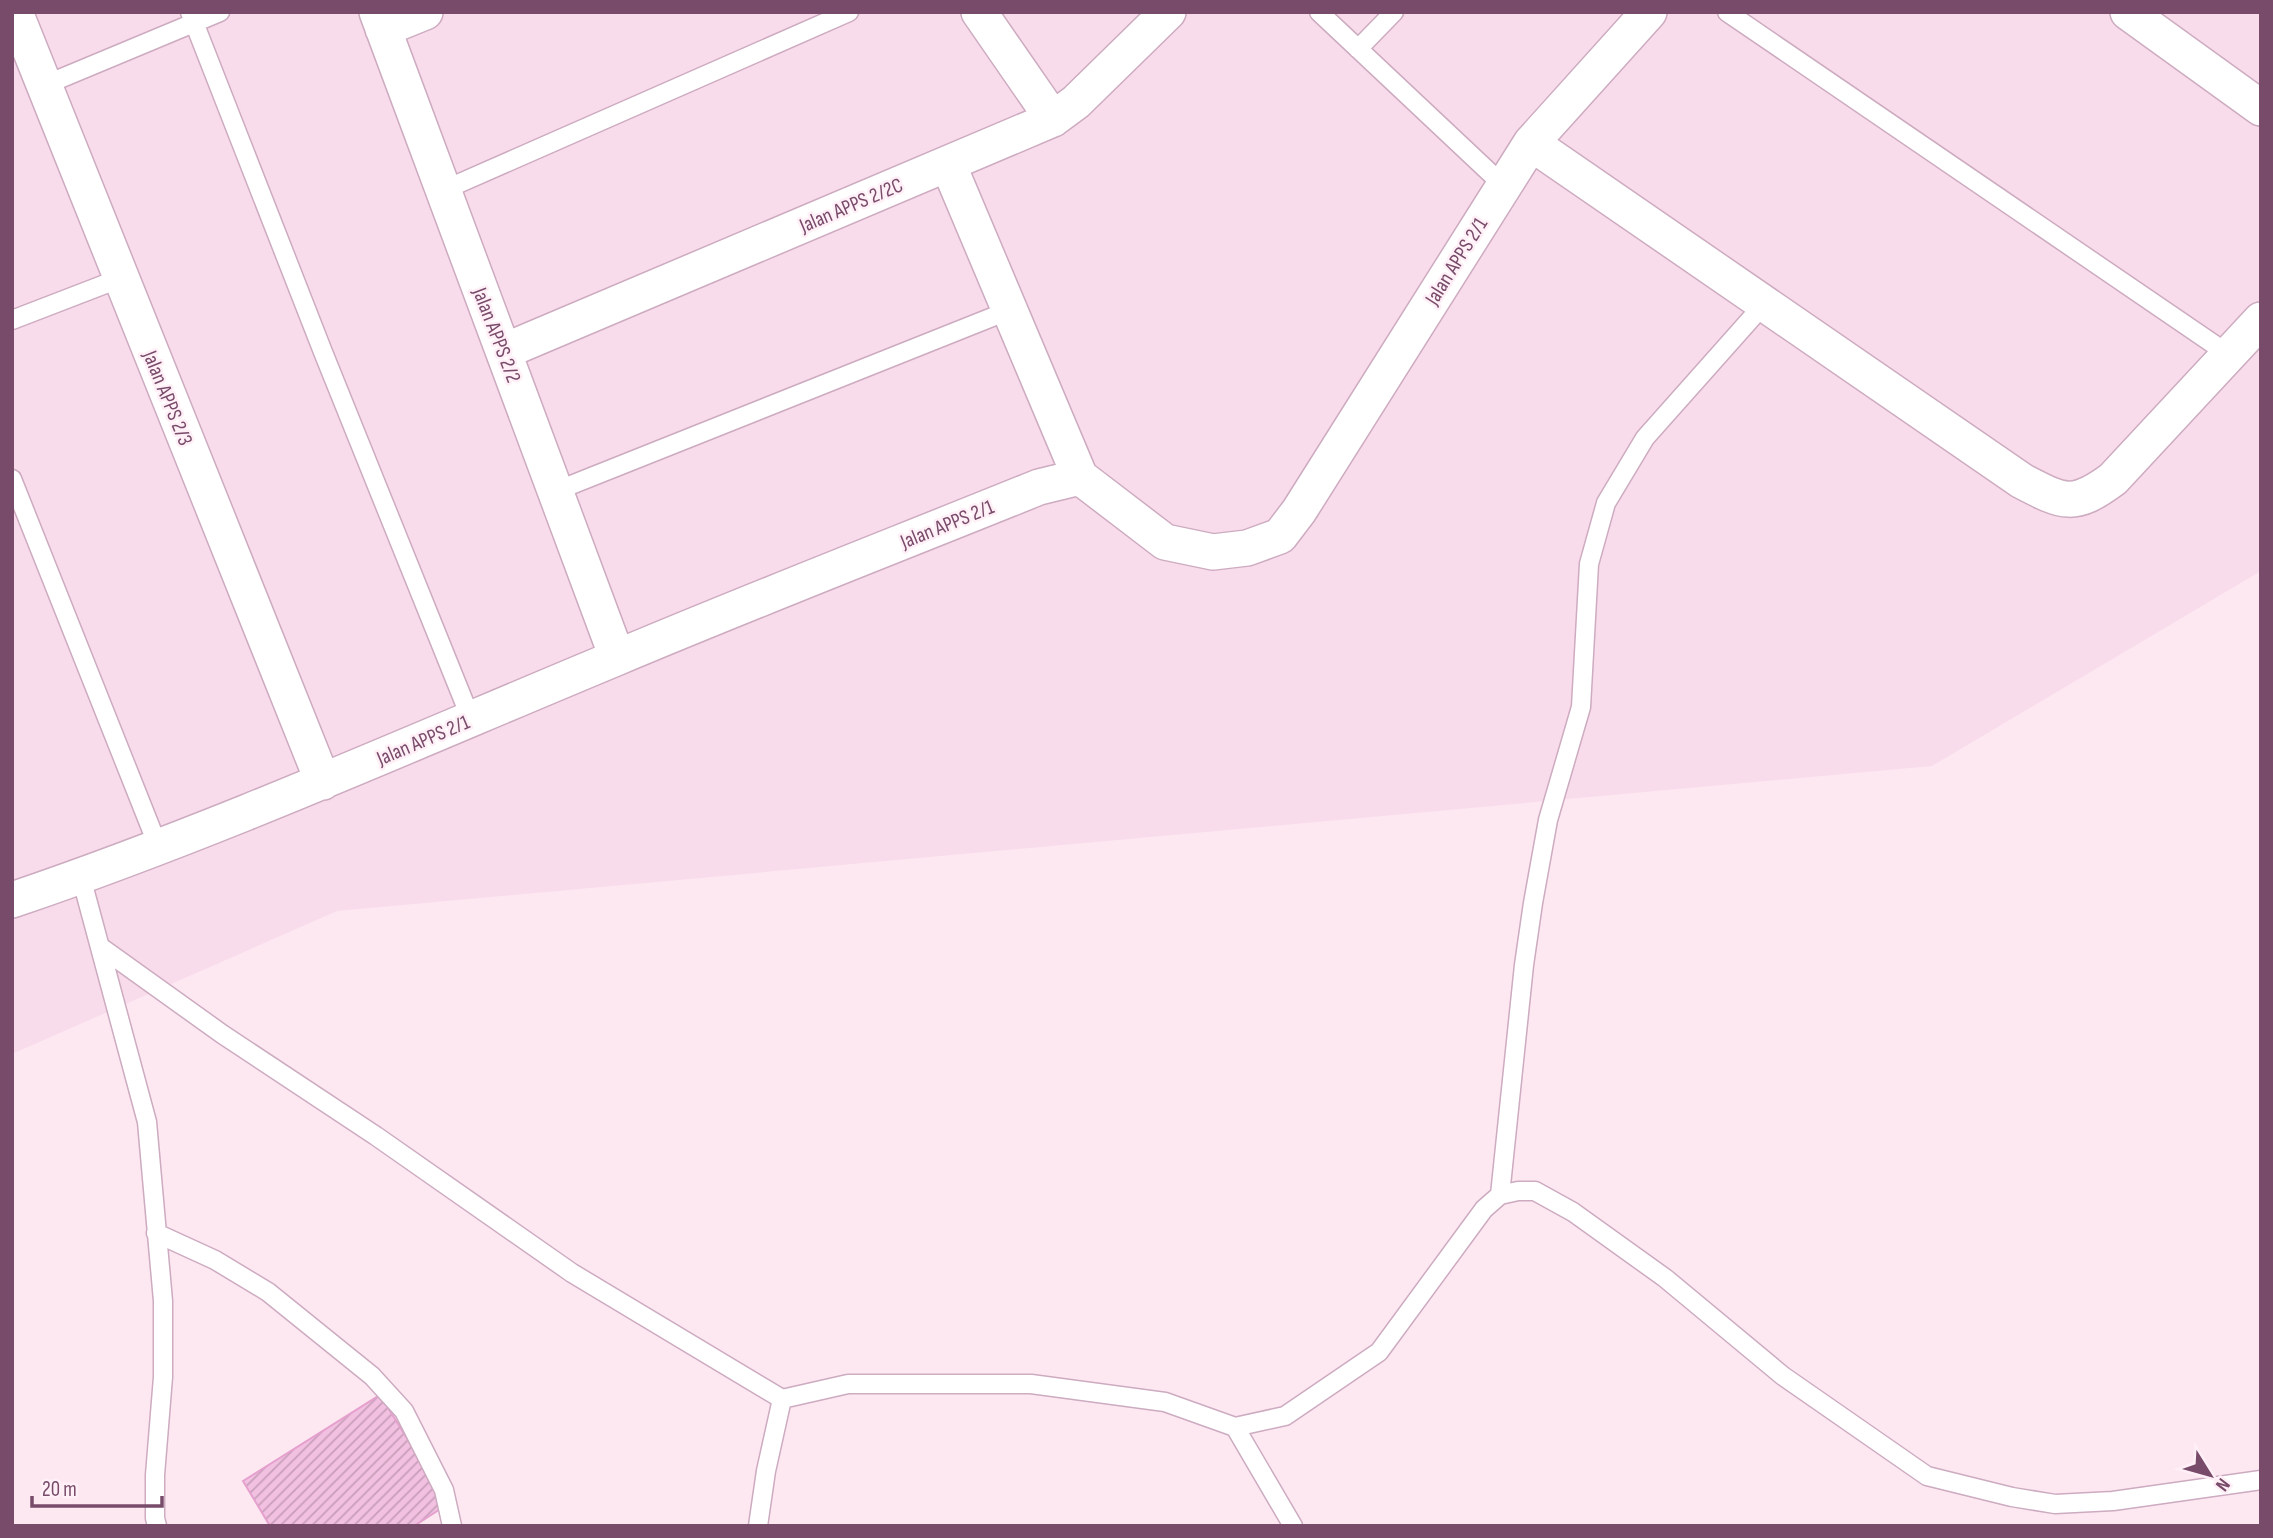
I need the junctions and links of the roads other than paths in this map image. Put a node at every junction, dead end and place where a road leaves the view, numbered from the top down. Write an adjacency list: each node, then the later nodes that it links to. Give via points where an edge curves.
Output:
1 (15, 12): 15 (street, Jalan APPS 2/3)
2 (220, 12): 12 (lane)
3 (425, 12): 13 (street)
4 (849, 12): 21 (lane)
5 (979, 12): 17 (street)
6 (1168, 12): 17 (street, Jalan APPS 2/2C)
7 (1319, 12): 14 (lane)
8 (1394, 12): 14 (lane)
9 (1649, 12): 18 (street, Jalan APPS 2/1)
10 (1727, 12): 28 (lane)
11 (2128, 12): 16 (street)
12 (192, 18): 15 (lane); 33 (lane)
13 (380, 20): 21 (street, Jalan APPS 2/2)
14 (1358, 49): 20 (lane)
15 (45, 85): 22 (street, Jalan APPS 2/3)
16 (2261, 108)
17 (1053, 119): 19 (street, Jalan APPS 2/2C)
18 (1531, 143): 20 (street, Jalan APPS 2/1); 23 (street)
19 (948, 164): 24 (street); 27 (street, Jalan APPS 2/2C)
20 (1504, 186): 29 (street, Jalan APPS 2/1, via 1280,536 1247,548 1213,552 1165,542)
21 (444, 190): 27 (street, Jalan APPS 2/2)
22 (121, 278): 25 (lane); 34 (street, Jalan APPS 2/3)
23 (1765, 303): 28 (street, via 2022,481 2054,498 2073,500 2093,494 2113,479); 39 (lane, via 1645,438 1606,503 1589,564 1581,707 1548,820 1531,915)
24 (1010, 310): 29 (street); 31 (lane)
25 (12, 320)
26 (2261, 320): 28 (street)
27 (505, 352): 31 (street, Jalan APPS 2/2)
28 (2228, 354)
29 (1080, 477): 32 (street, Jalan APPS 2/1, via 1039,487)
30 (12, 479): 35 (lane)
31 (556, 491): 32 (street, Jalan APPS 2/2)
32 (617, 657): 33 (street, Jalan APPS 2/1)
33 (471, 719): 34 (street, Jalan APPS 2/1)
34 (323, 782): 35 (street, Jalan APPS 2/1)
35 (158, 846): 36 (street, Jalan APPS 2/1)
36 (81, 877): 37 (street, Jalan APPS 2/1); 38 (lane)
37 (12, 900)
38 (102, 948): 40 (lane, via 147,1122); 41 (lane, via 572,1273)
39 (1500, 1195): 42 (lane, via 1484,1209 1379,1352 1285,1416); 43 (lane, via 1535,1191 1573,1212 1665,1278 1783,1376 1927,1476 2055,1504 2113,1501)
40 (156, 1233): 44 (lane, via 163,1301); 45 (lane, via 215,1260 268,1293 372,1376 404,1411 444,1490)
41 (782, 1398): 42 (lane, via 848,1384 1031,1384 1165,1402); 46 (lane)
42 (1235, 1427): 47 (lane)
43 (2261, 1480)
44 (157, 1526)
45 (452, 1526)
46 (758, 1526)
47 (1293, 1526)

